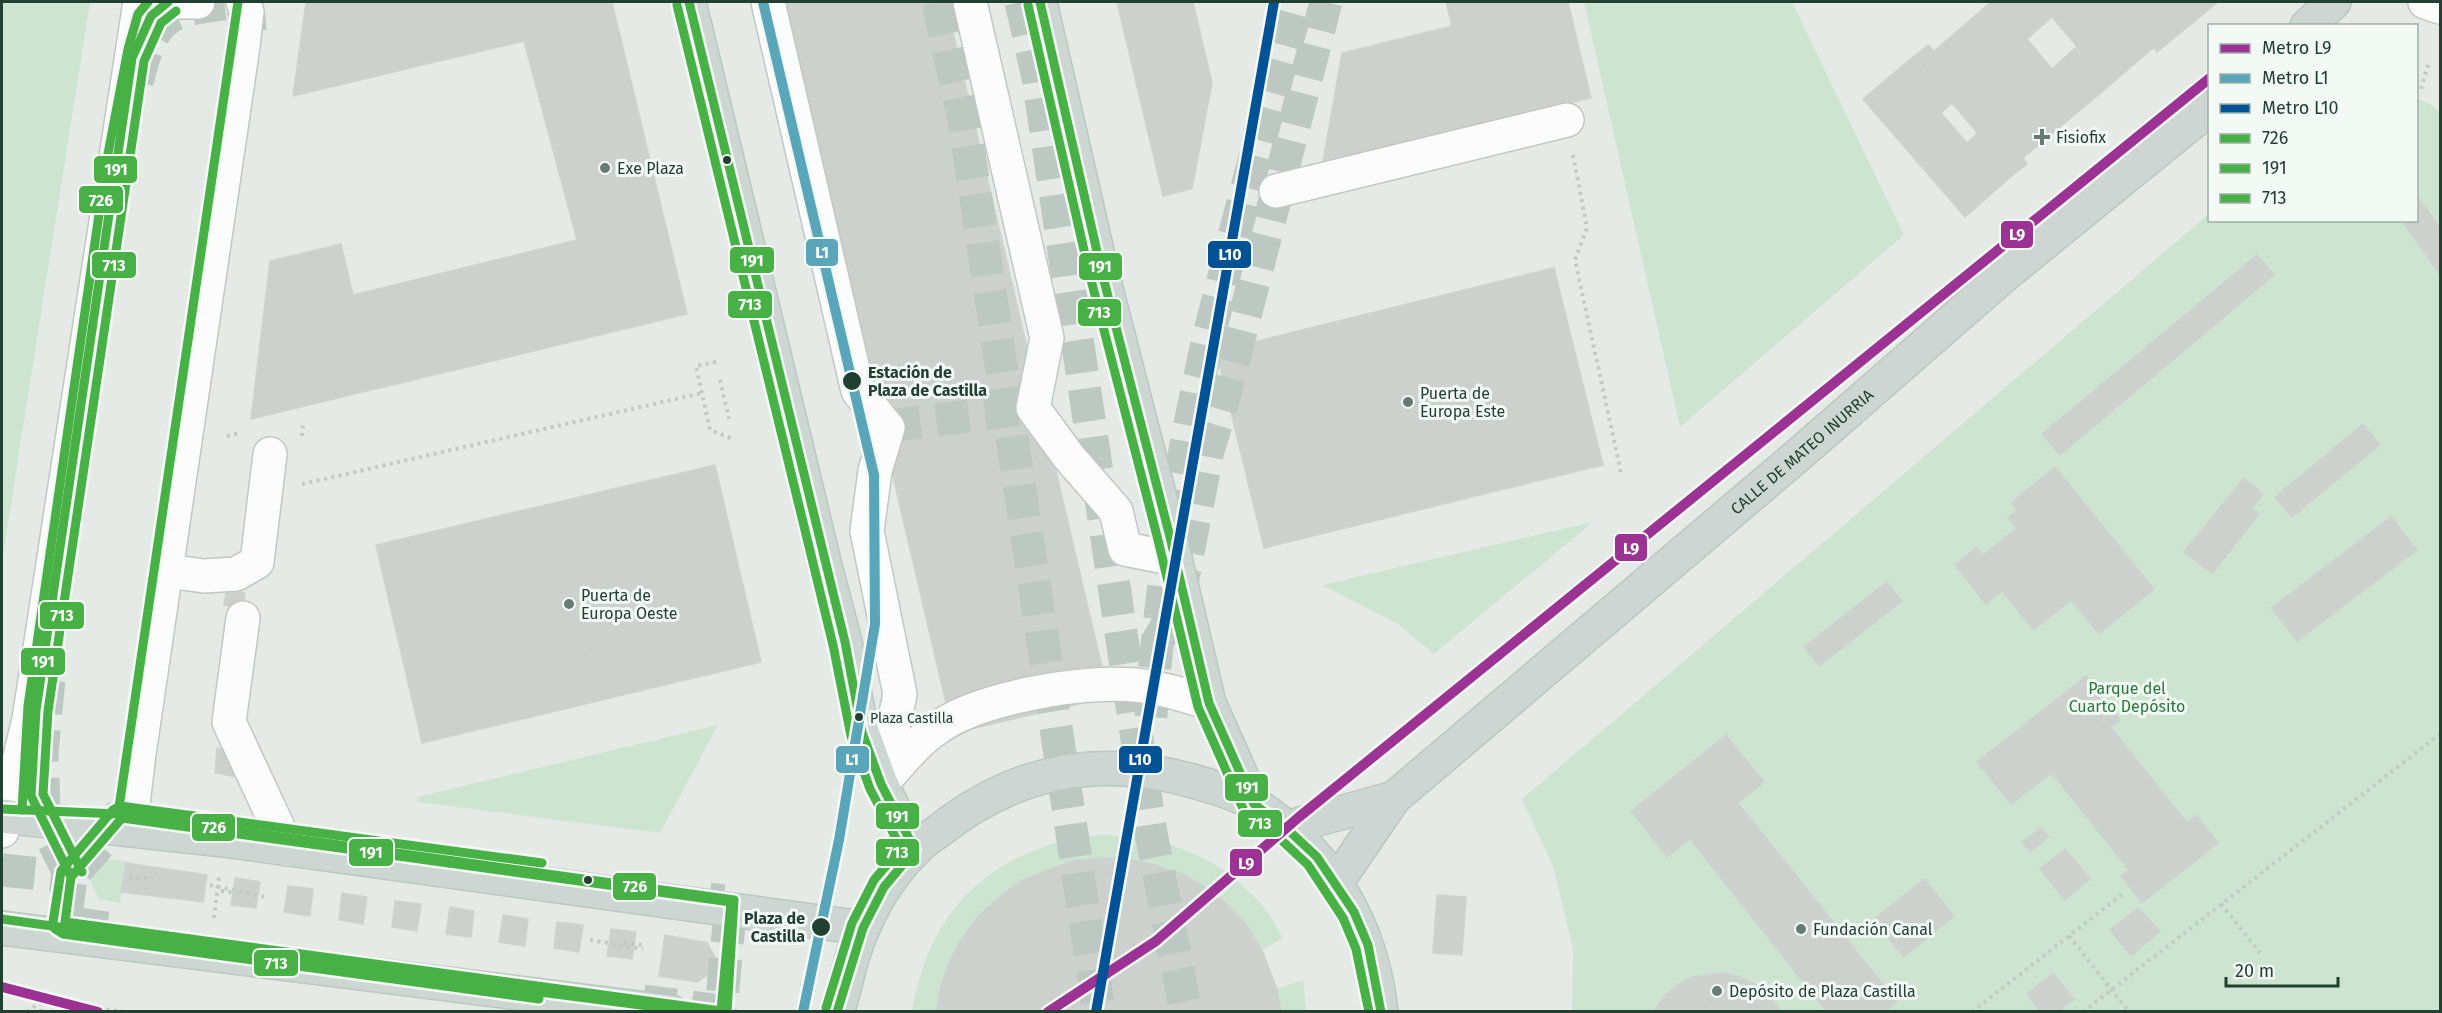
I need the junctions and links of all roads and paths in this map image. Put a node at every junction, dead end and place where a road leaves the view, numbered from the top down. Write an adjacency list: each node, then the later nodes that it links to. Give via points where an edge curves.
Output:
1 (140, 2): 36 (street, via 29,719)
2 (178, 2): 3 (street)
3 (198, 2)
4 (243, 2): 29 (street, via 247,12 243,46)
5 (690, 2): 33 (main road, via 845,642 862,732)
6 (768, 2): 33 (street, via 858,391 888,428 876,471 867,531 900,694)
7 (970, 2): 28 (street, via 1047,338 1033,408 1116,511 1125,549)
8 (1040, 2): 28 (main road, via 1101,269)
9 (2334, 2): 12 (main road)
10 (2425, 2): 11 (street)
11 (2440, 7)
12 (2309, 24)
13 (2428, 65): 14 (path)
14 (2421, 89)
15 (2208, 110): 34 (main road, CALLE DE MATEO INURRIA, via 2007,273)
16 (1567, 120): 17 (street); 26 (path, via 1587,228 1575,260)
17 (1276, 191)
18 (716, 362): 20 (path, via 696,366)
19 (720, 380): 21 (path)
20 (702, 393): 23 (path, via 710,430); 27 (path, via 298,485)
21 (729, 419)
22 (303, 424): 24 (path)
23 (733, 439)
24 (302, 445)
25 (270, 454): 29 (street, via 257,562 236,574 204,576)
26 (1621, 473)
27 (299, 475)
28 (1175, 559): 31 (main road)
29 (167, 571): 38 (street)
30 (243, 618): 39 (street, via 229,722)
31 (1209, 703): 33 (street, via 1134,685 1090,685 997,702 964,712 934,730); 35 (main road)
32 (2440, 734): 46 (path)
33 (881, 784): 40 (main road)
34 (1394, 798): 37 (main road, CALLE DE MATEO INURRIA); 42 (main road, CALLE DE MATEO INURRIA)
35 (1254, 804): 37 (main road); 40 (main road, via 1174,775 1102,767 1068,771 1000,791 962,813)
36 (2, 821): 38 (main road)
37 (1286, 828): 42 (main road, via 1317,857)
38 (130, 829): 39 (main road)
39 (288, 849): 49 (main road)
40 (915, 850): 49 (main road, via 885,886)
41 (220, 875): 47 (path)
42 (1336, 883): 60 (main road, via 1368,945)
43 (210, 885): 44 (path, via 266,897)
44 (221, 891)
45 (2124, 893): 50 (path)
46 (2221, 904): 52 (path); 53 (path)
47 (214, 918)
48 (2, 928): 58 (main road)
49 (863, 928): 59 (main road)
50 (2069, 936): 53 (path); 61 (path)
51 (643, 947): 51 (path, via 590,940)
52 (2260, 953)
53 (2112, 989): 62 (path); 63 (path)
54 (43, 1004): 55 (path); 56 (path); 57 (path)
55 (27, 1011)
56 (41, 1011)
57 (126, 1011)
58 (671, 1011)
59 (837, 1011)
60 (1380, 1011)
61 (1972, 1011)
62 (2083, 1011)
63 (2129, 1011)

